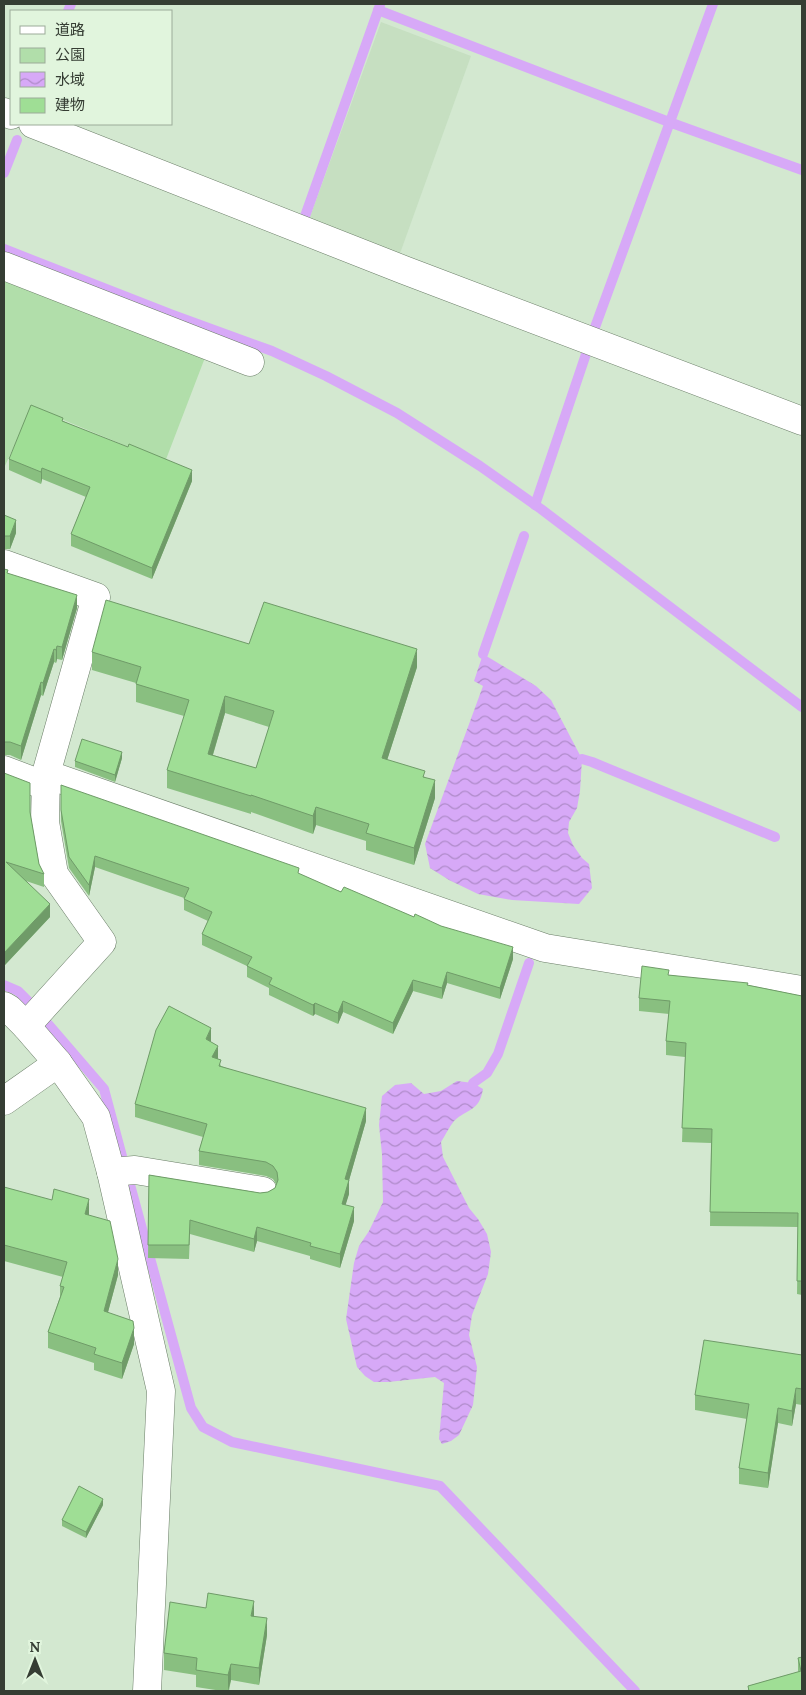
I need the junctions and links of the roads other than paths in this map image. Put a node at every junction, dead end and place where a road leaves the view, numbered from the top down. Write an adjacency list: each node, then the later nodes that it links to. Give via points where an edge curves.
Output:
1 (36, 125): 4 (street, via 404,270)
2 (4, 266): 3 (street)
3 (250, 362)
4 (802, 421)
5 (4, 564): 7 (street, via 96,597)
6 (4, 770): 7 (street)
7 (46, 780): 8 (street, via 545,948); 10 (street, via 45,822 54,874 102,942)
8 (802, 990)
9 (4, 1006): 10 (street)
10 (26, 1026): 11 (street)
11 (58, 1062): 12 (street); 13 (street, via 96,1116)
12 (4, 1101)
13 (111, 1172): 14 (street, via 135,1170); 15 (street, via 161,1391)
14 (263, 1191)
15 (146, 1691)

